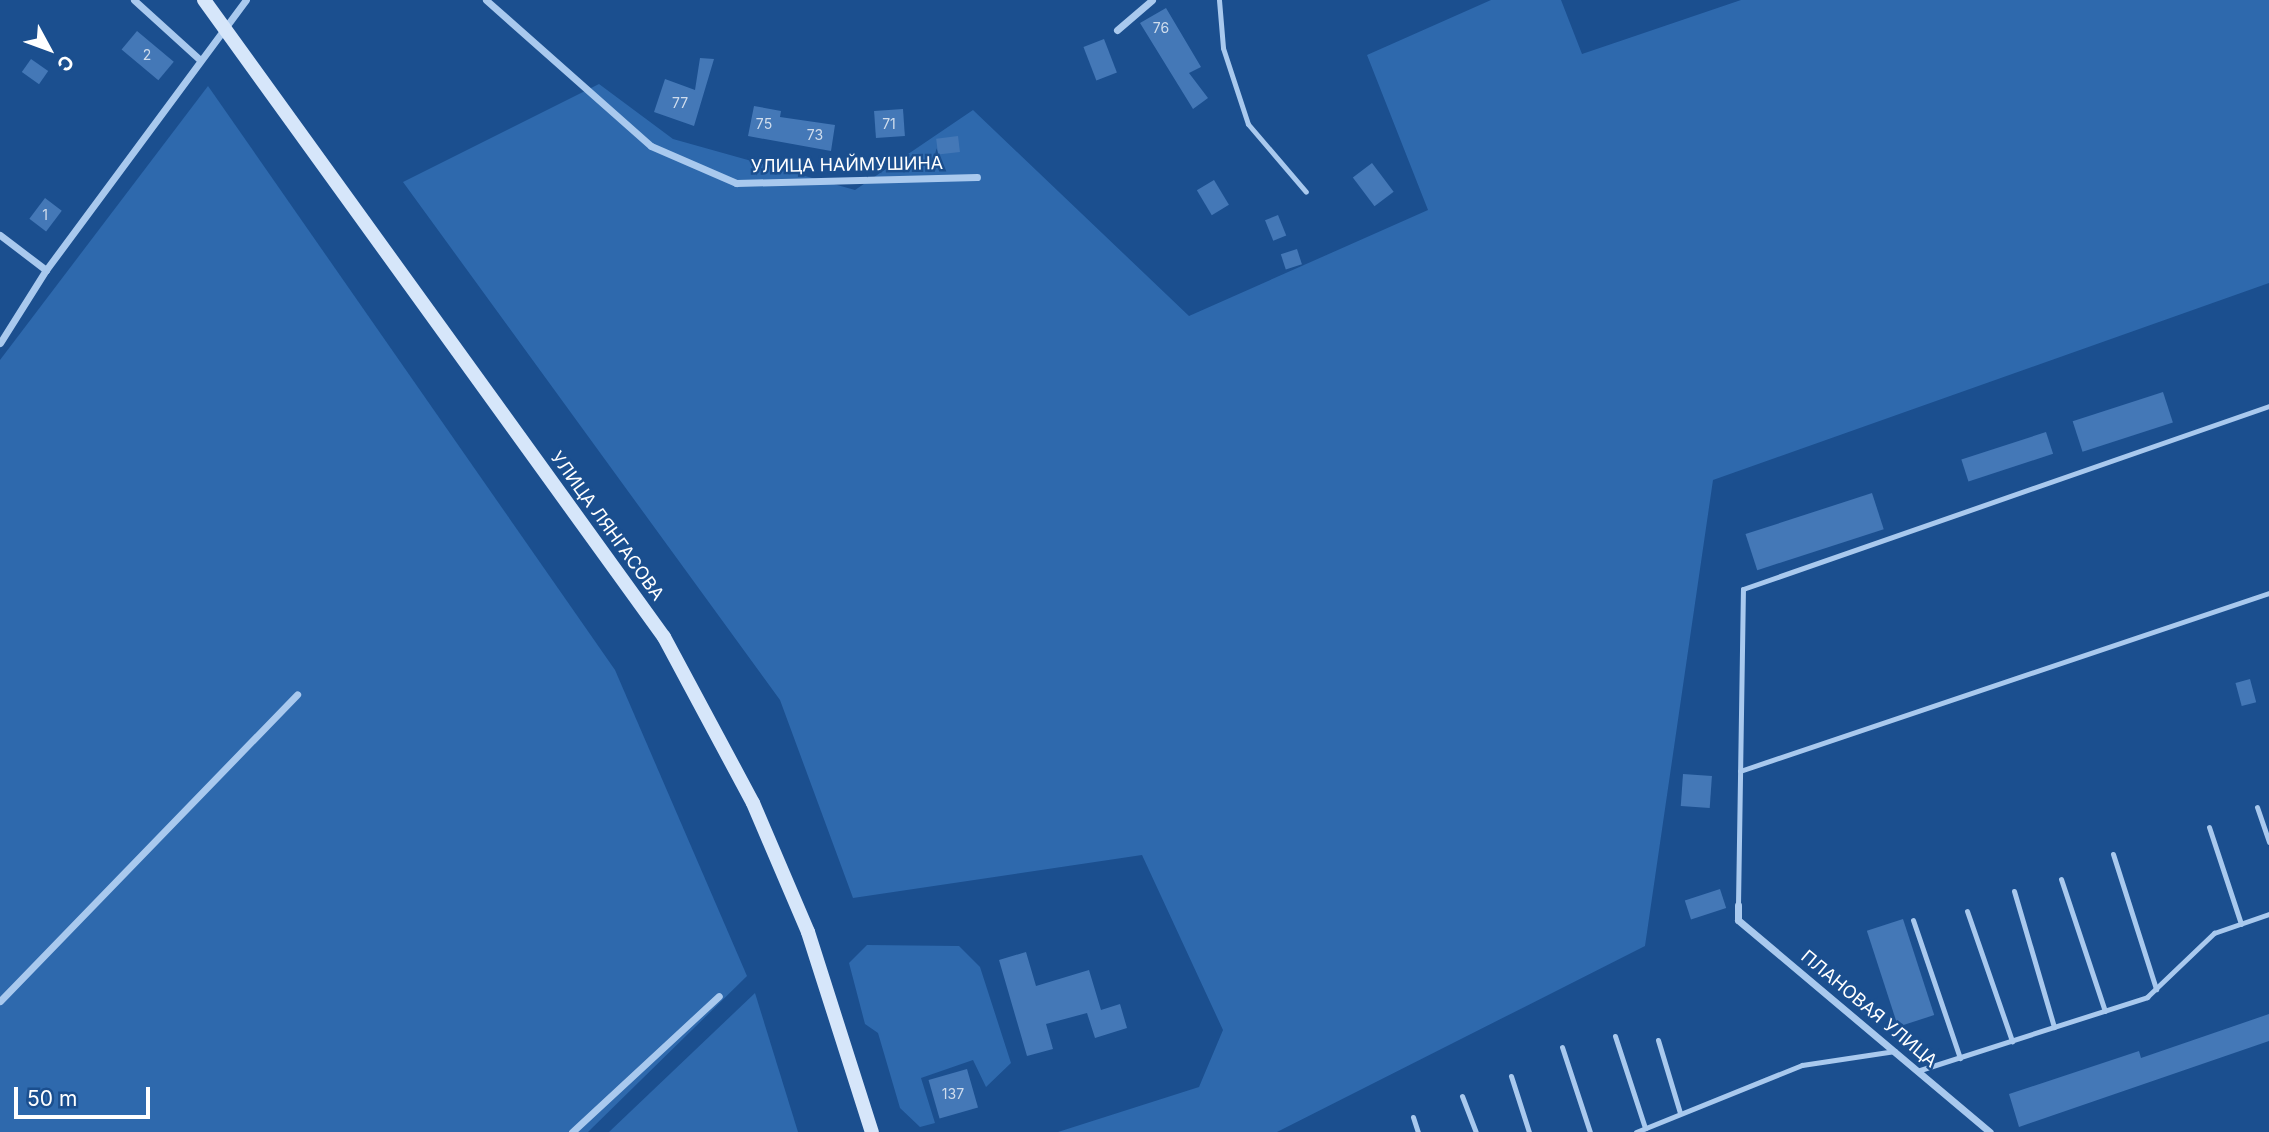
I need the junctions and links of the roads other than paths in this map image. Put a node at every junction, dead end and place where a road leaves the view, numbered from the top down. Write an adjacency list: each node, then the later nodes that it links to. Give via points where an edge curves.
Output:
1 (134, 0): 9 (street)
2 (204, 0): 7 (main road, УЛИЦА ЛЯНГАСОВА)
3 (246, 0): 7 (street)
4 (486, 0): 10 (street, УЛИЦА НАЙМУШИНА, via 651,146 736,183)
5 (1152, 0): 8 (street)
6 (1219, 0): 11 (lane, via 1223,48 1248,124)
7 (222, 26): 9 (street); 48 (main road, УЛИЦА ЛЯНГАСОВА, via 664,637 753,803 808,932)
8 (1117, 30)
9 (199, 59): 13 (street)
10 (977, 177)
11 (1306, 192)
12 (0, 235): 13 (street)
13 (46, 270): 14 (street)
14 (0, 343)
15 (2269, 406): 18 (lane, via 1743,589)
16 (2269, 593): 18 (lane)
17 (297, 694): 32 (street)
18 (1740, 771): 25 (lane)
19 (2257, 807): 21 (lane)
20 (2208, 827): 29 (lane)
21 (2269, 842)
22 (2113, 854): 30 (lane)
23 (2061, 879): 33 (lane)
24 (2014, 891): 34 (lane)
25 (1738, 905): 39 (street, ПЛАНОВАЯ УЛИЦА, via 1738,920)
26 (1967, 911): 37 (lane)
27 (2269, 914): 29 (lane)
28 (1913, 920): 40 (lane)
29 (2241, 924): 30 (lane, via 2214,933)
30 (2156, 989): 33 (lane)
31 (719, 996): 47 (street)
32 (0, 1000)
33 (2105, 1011): 34 (lane)
34 (2054, 1027): 37 (lane)
35 (1615, 1036): 46 (lane)
36 (1658, 1040): 44 (lane)
37 (2012, 1041): 40 (lane)
38 (1562, 1047): 52 (lane)
39 (1895, 1051): 41 (street, ПЛАНОВАЯ УЛИЦА); 44 (lane, via 1802,1065)
40 (1959, 1058): 41 (lane)
41 (1916, 1070): 54 (street, ПЛАНОВАЯ УЛИЦА)
42 (1511, 1076): 51 (lane)
43 (1462, 1096): 50 (lane)
44 (1679, 1113): 46 (lane)
45 (1413, 1117): 49 (lane)
46 (1645, 1128): 53 (lane)
47 (572, 1132)
48 (872, 1132)
49 (1418, 1132)
50 (1476, 1132)
51 (1529, 1132)
52 (1590, 1132)
53 (1636, 1132)
54 (1990, 1132)

